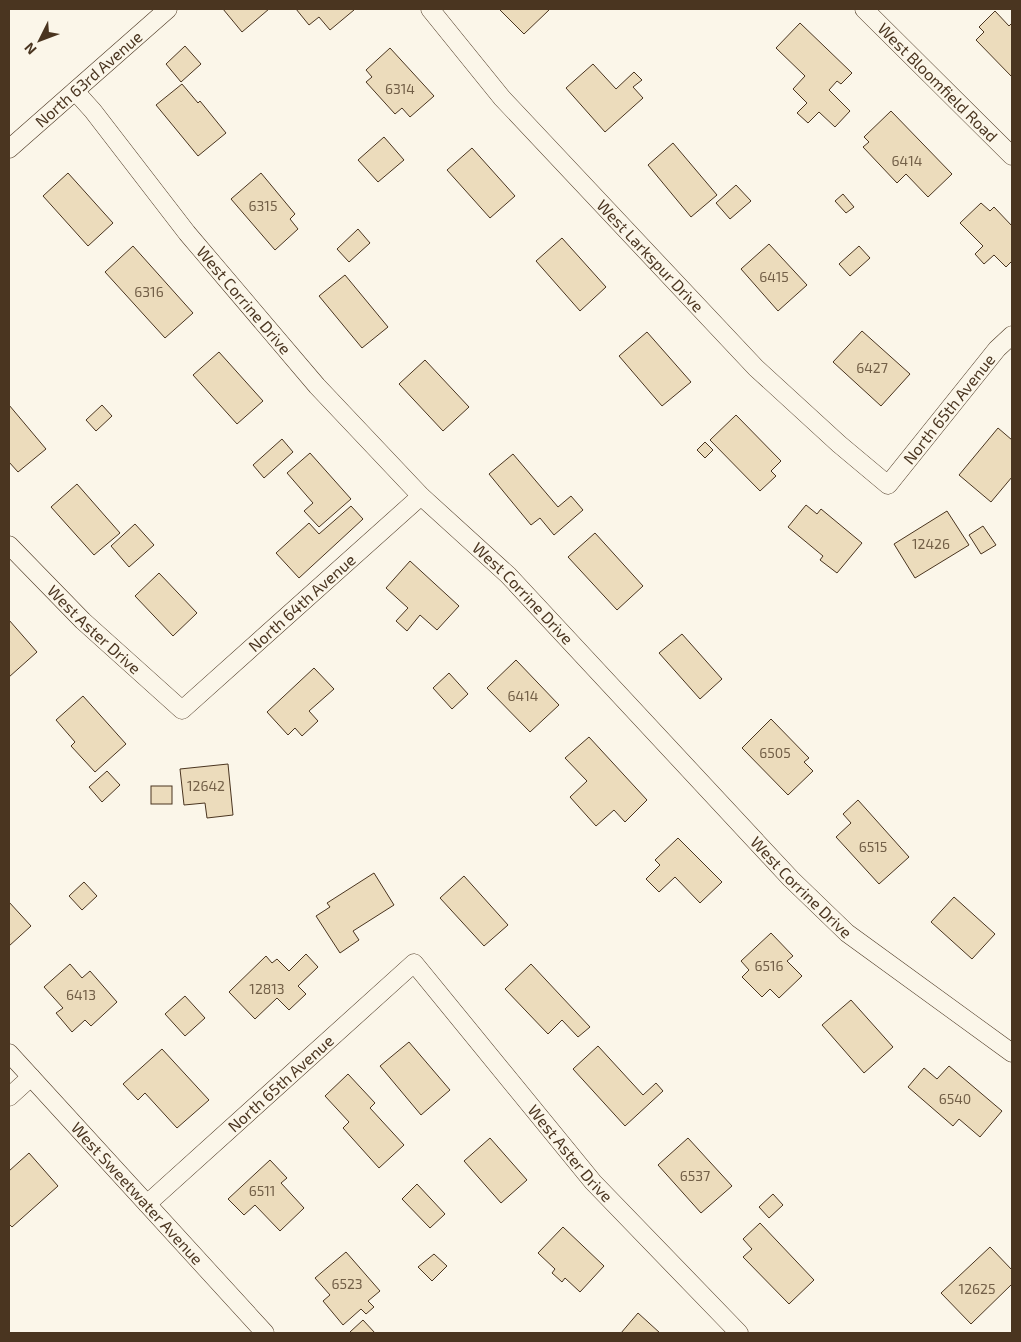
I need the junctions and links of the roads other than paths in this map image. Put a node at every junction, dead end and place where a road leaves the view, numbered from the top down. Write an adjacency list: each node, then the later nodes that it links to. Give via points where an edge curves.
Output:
1 (168, 9): 4 (street, North 63rd Avenue)
2 (430, 9): 8 (street, West Larkspur Drive, via 502,98 756,368)
3 (864, 9): 6 (street, West Bloomfield Road)
4 (75, 91): 5 (street, North 63rd Avenue); 9 (street, West Corrine Drive, via 187,234 317,386)
5 (9, 149)
6 (1012, 156)
7 (1012, 335): 8 (street, North 65th Avenue, via 997,349)
8 (888, 485)
9 (421, 496): 11 (street, North 64th Avenue); 14 (street, West Corrine Drive, via 508,574 791,879 847,933)
10 (9, 546): 11 (street, West Aster Drive, via 83,621)
11 (182, 710)
12 (414, 963): 17 (street, North 65th Avenue); 19 (street, West Aster Drive, via 593,1182)
13 (9, 1053): 15 (street, West Sweetwater Avenue)
14 (1012, 1053)
15 (31, 1077): 16 (street); 17 (street, West Sweetwater Avenue)
16 (9, 1098)
17 (147, 1204): 18 (street, West Sweetwater Avenue)
18 (265, 1333)
19 (739, 1333)

